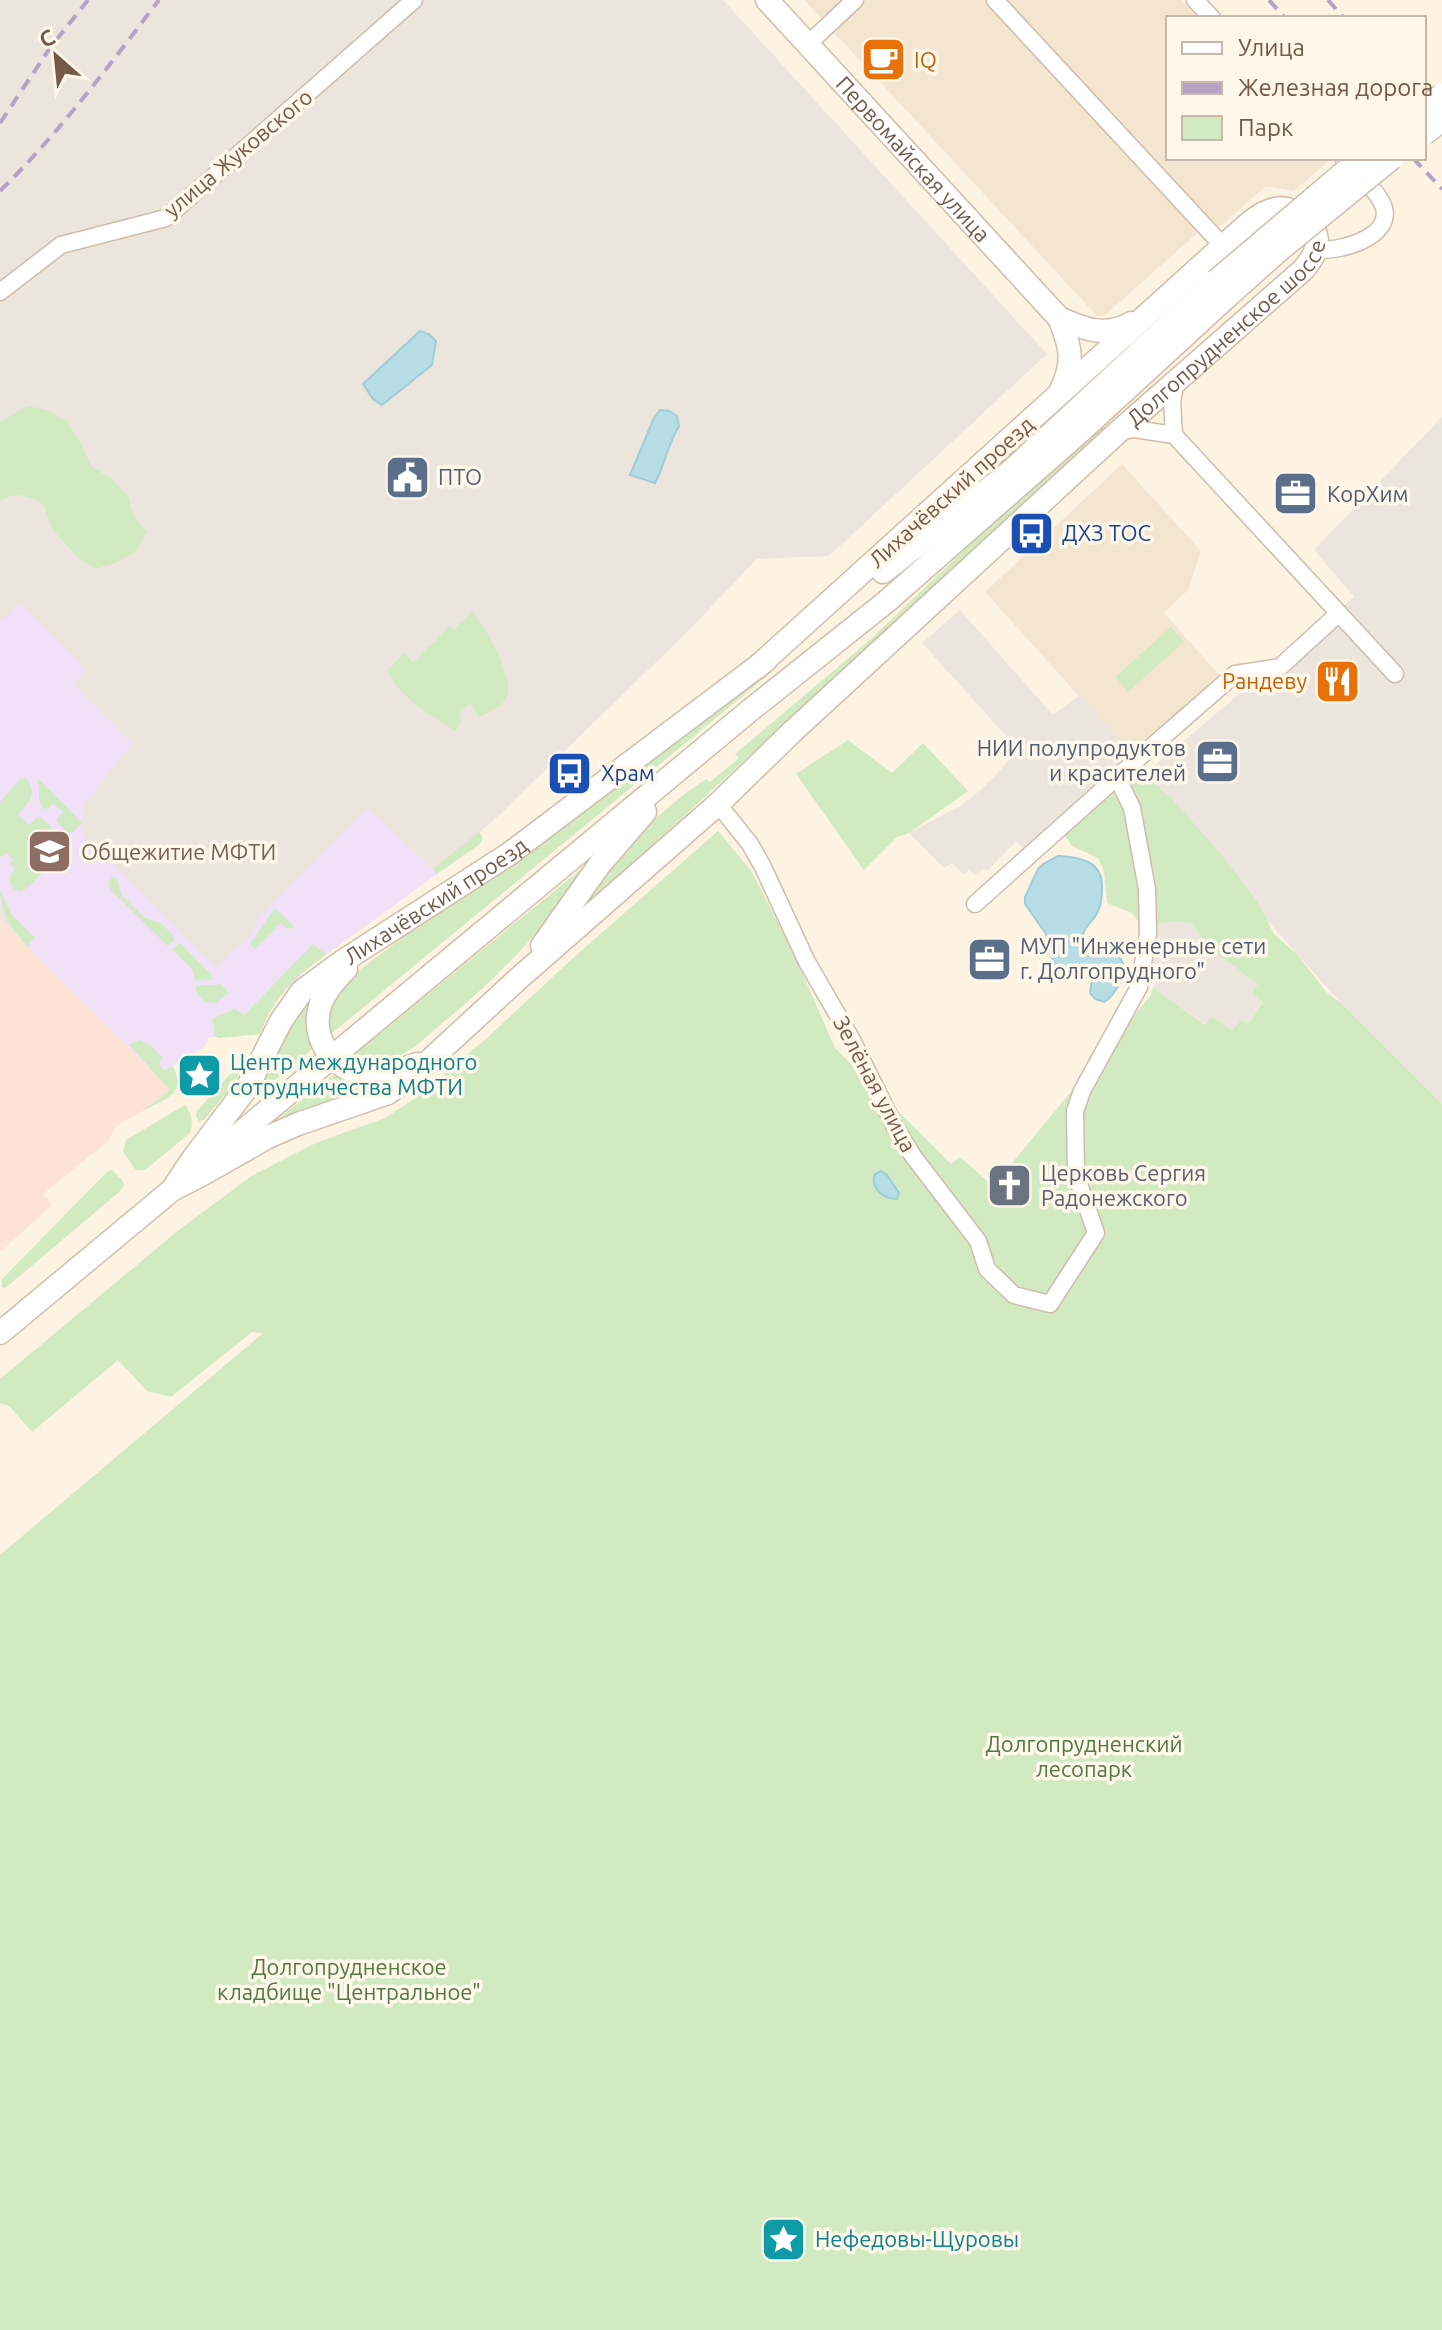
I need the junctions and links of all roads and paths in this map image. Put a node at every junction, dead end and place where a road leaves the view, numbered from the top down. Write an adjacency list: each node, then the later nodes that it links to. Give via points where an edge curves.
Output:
1 (414, 0): 18 (street, улица Жуковского, via 166,218 61,245)
2 (767, 0): 7 (main road, Первомайская улица)
3 (855, 0): 7 (street)
4 (995, 0): 15 (street)
5 (1195, 0): 6 (street)
6 (1210, 16)
7 (808, 44): 20 (main road, Первомайская улица)
8 (1442, 95): 9 (main road, bridge)
9 (1426, 107)
10 (1442, 120): 11 (main road, bridge)
11 (1426, 132)
12 (1345, 160): 16 (street, via 1381,202 1384,217 1354,245)
13 (1359, 160): 17 (main road, Долгопрудненское шоссе, bridge)
14 (1390, 160): 17 (main road, Долгопрудненское шоссе, bridge, via 1277,252)
15 (1223, 246): 16 (main road, Долгопрудненское шоссе, via 1276,208 1300,215 1314,231); 19 (main road, Долгопрудненское шоссе)
16 (1316, 249): 21 (main road, Долгопрудненское шоссе, via 1304,269)
17 (1222, 288): 23 (main road)
18 (0, 292)
19 (1145, 315): 20 (main road, via 1110,332); 22 (main road, Лихачёвский проезд)
20 (1059, 318): 22 (main road, via 1071,354)
21 (1176, 382): 24 (main road, Долгопрудненское шоссе); 25 (street)
22 (1058, 396): 28 (main road, Лихачёвский проезд)
23 (1076, 424): 26 (main road, Лихачёвский проезд); 30 (main road, Лихачёвский проезд, via 886,602)
24 (1117, 433): 25 (street, via 1134,429); 33 (main road, Долгопрудненское шоссе)
25 (1174, 435): 27 (street)
26 (1010, 472): 28 (main road, Лихачёвский проезд); 30 (main road, Лихачёвский проезд)
27 (1339, 613): 29 (street); 32 (street, via 1280,667 1235,674)
28 (756, 668): 35 (main road, Лихачёвский проезд, via 509,854)
29 (1395, 674)
30 (748, 712): 31 (main road, Лихачёвский проезд)
31 (684, 766): 36 (main road, via 600,864); 37 (main road, Лихачёвский проезд)
32 (1117, 777): 33 (street, Зелёная улица, via 1132,808 1147,889 1143,969 1139,987 1075,1111 1076,1175 1096,1233 1050,1304 1014,1295 987,1269 978,1241 895,1127 763,867); 34 (street)
33 (718, 804): 36 (main road, Долгопрудненское шоссе)
34 (975, 904)
35 (372, 942): 37 (main road, via 319,1007 319,1035); 39 (main road, Лихачёвский проезд, via 302,991 248,1086)
36 (518, 979): 38 (main road, Лихачёвский проезд)
37 (331, 1057): 38 (main road, via 365,1075 402,1070); 39 (main road, Лихачёвский проезд)
38 (433, 1057): 39 (main road, Лихачёвский проезд, via 388,1093 278,1132)
39 (174, 1189): 40 (main road, Лихачёвский проезд)
40 (0, 1333)

